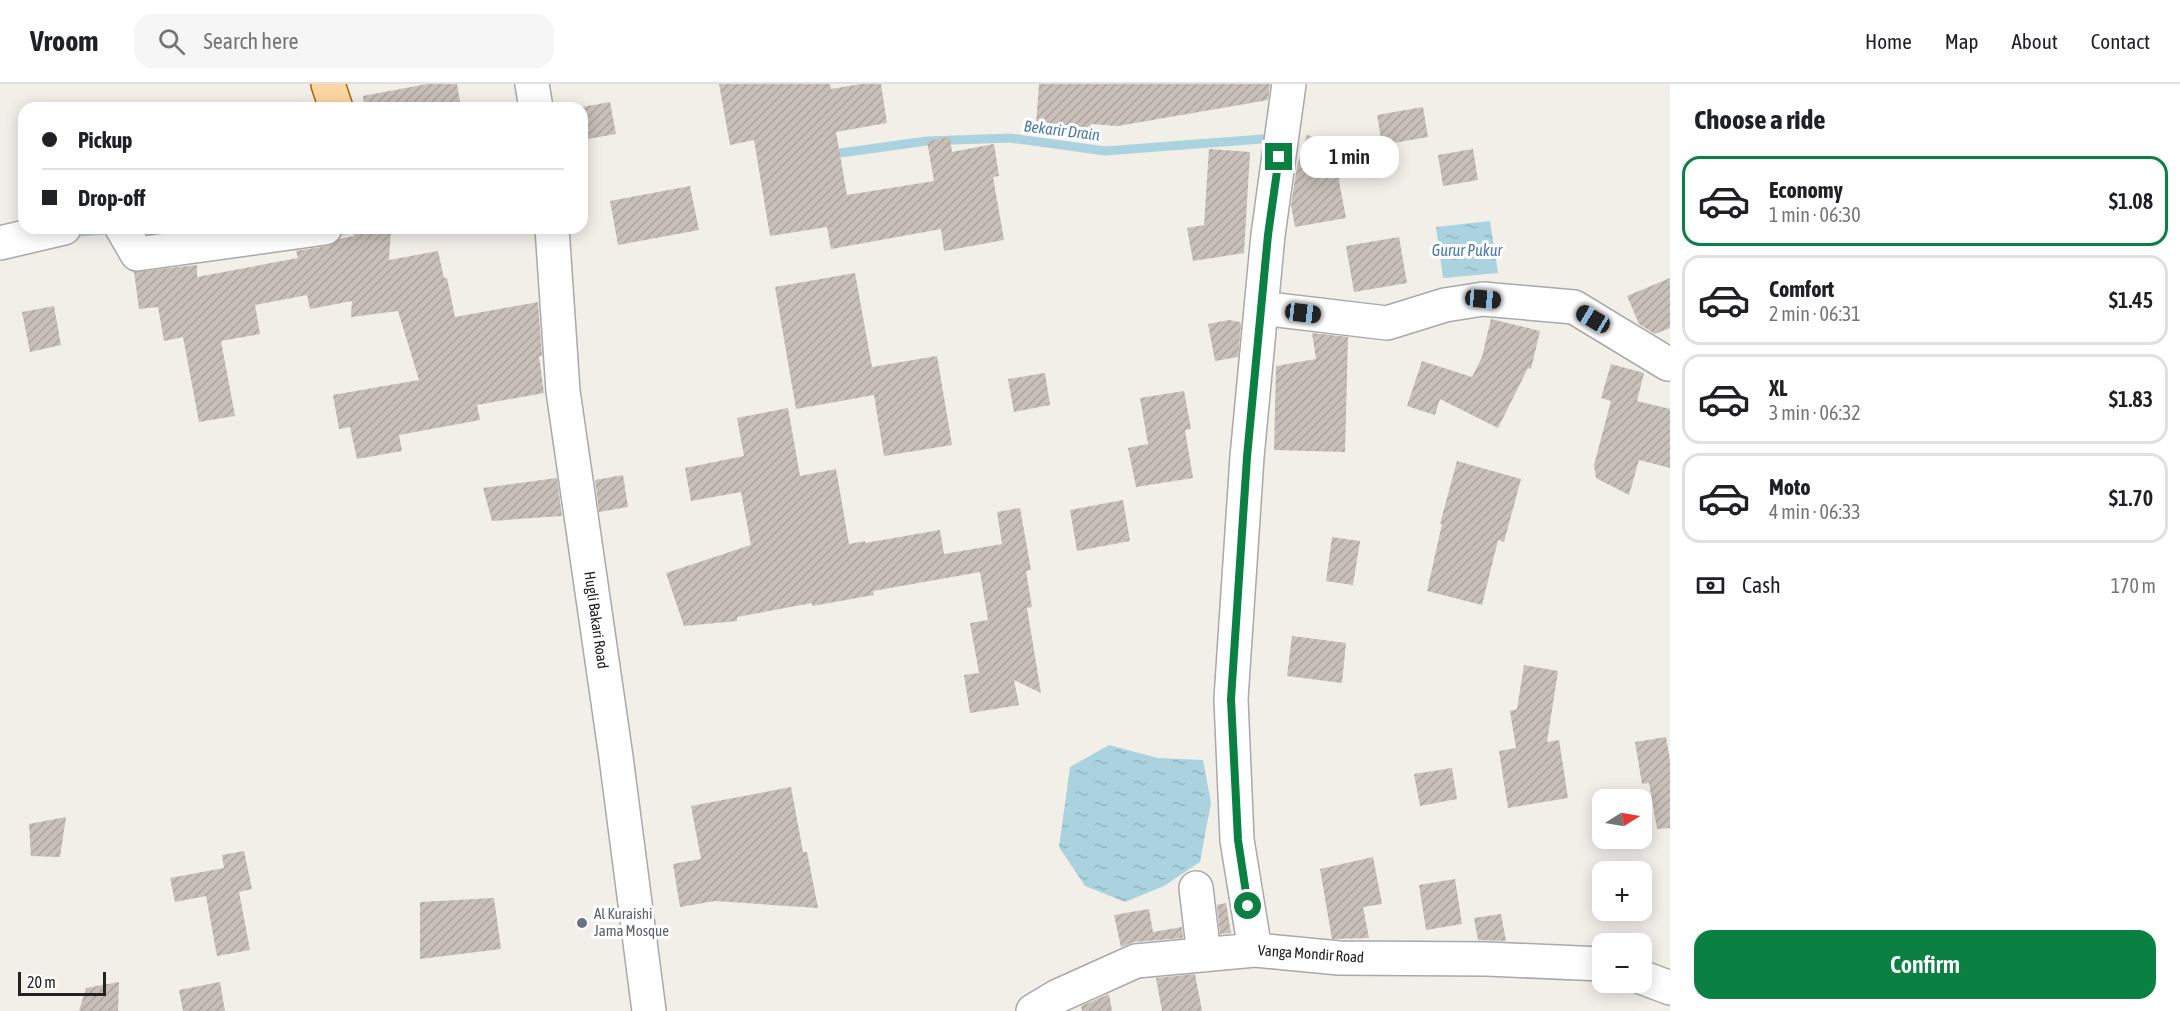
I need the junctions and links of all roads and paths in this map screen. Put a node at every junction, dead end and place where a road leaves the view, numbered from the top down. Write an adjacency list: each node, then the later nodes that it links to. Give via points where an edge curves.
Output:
1 (328, 84): 4 (main road)
2 (532, 84): 5 (street)
3 (1289, 84): 11 (street)
4 (334, 102)
5 (535, 102)
6 (38, 234): 10 (street)
7 (125, 234): 8 (street, via 137,254)
8 (282, 234)
9 (552, 234): 19 (street, Hugli Bakari Road, via 564,391)
10 (0, 243)
11 (1261, 308): 12 (street, via 1387,323 1445,305 1483,299 1574,307); 14 (street, via 1231,699 1238,840)
12 (1668, 364)
13 (1196, 888): 15 (street)
14 (1255, 950): 15 (street, Vanga Mondir Road); 16 (street, Vanga Mondir Road, via 1339,958)
15 (1204, 955): 20 (street, Vanga Mondir Road, via 1136,961)
16 (1592, 964)
17 (1652, 981): 18 (street)
18 (1670, 988)
19 (649, 1011)
20 (1033, 1011)

